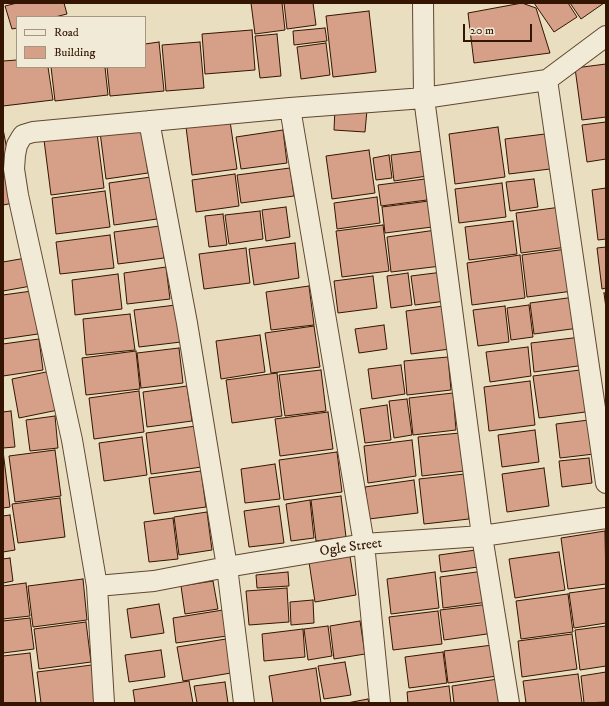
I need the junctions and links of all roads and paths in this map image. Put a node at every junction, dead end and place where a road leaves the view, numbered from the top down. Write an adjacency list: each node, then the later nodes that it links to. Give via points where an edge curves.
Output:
1 (423, 3): 4 (street)
2 (606, 36): 3 (street)
3 (547, 80): 4 (street); 7 (street)
4 (424, 98): 5 (street); 9 (street)
5 (290, 108): 6 (street); 10 (street)
6 (149, 121): 11 (street, via 187,323); 12 (street, via 33,132 23,135 15,155 14,170 18,195 72,440)
7 (606, 483)
8 (606, 518): 9 (street, Ogle Street)
9 (482, 536): 10 (street, Ogle Street); 16 (street)
10 (364, 544): 11 (street, Ogle Street); 15 (street)
11 (227, 567): 12 (street, Ogle Street, via 154,581); 14 (street)
12 (96, 586): 13 (street)
13 (104, 703)
14 (244, 703)
15 (380, 703)
16 (509, 703)

